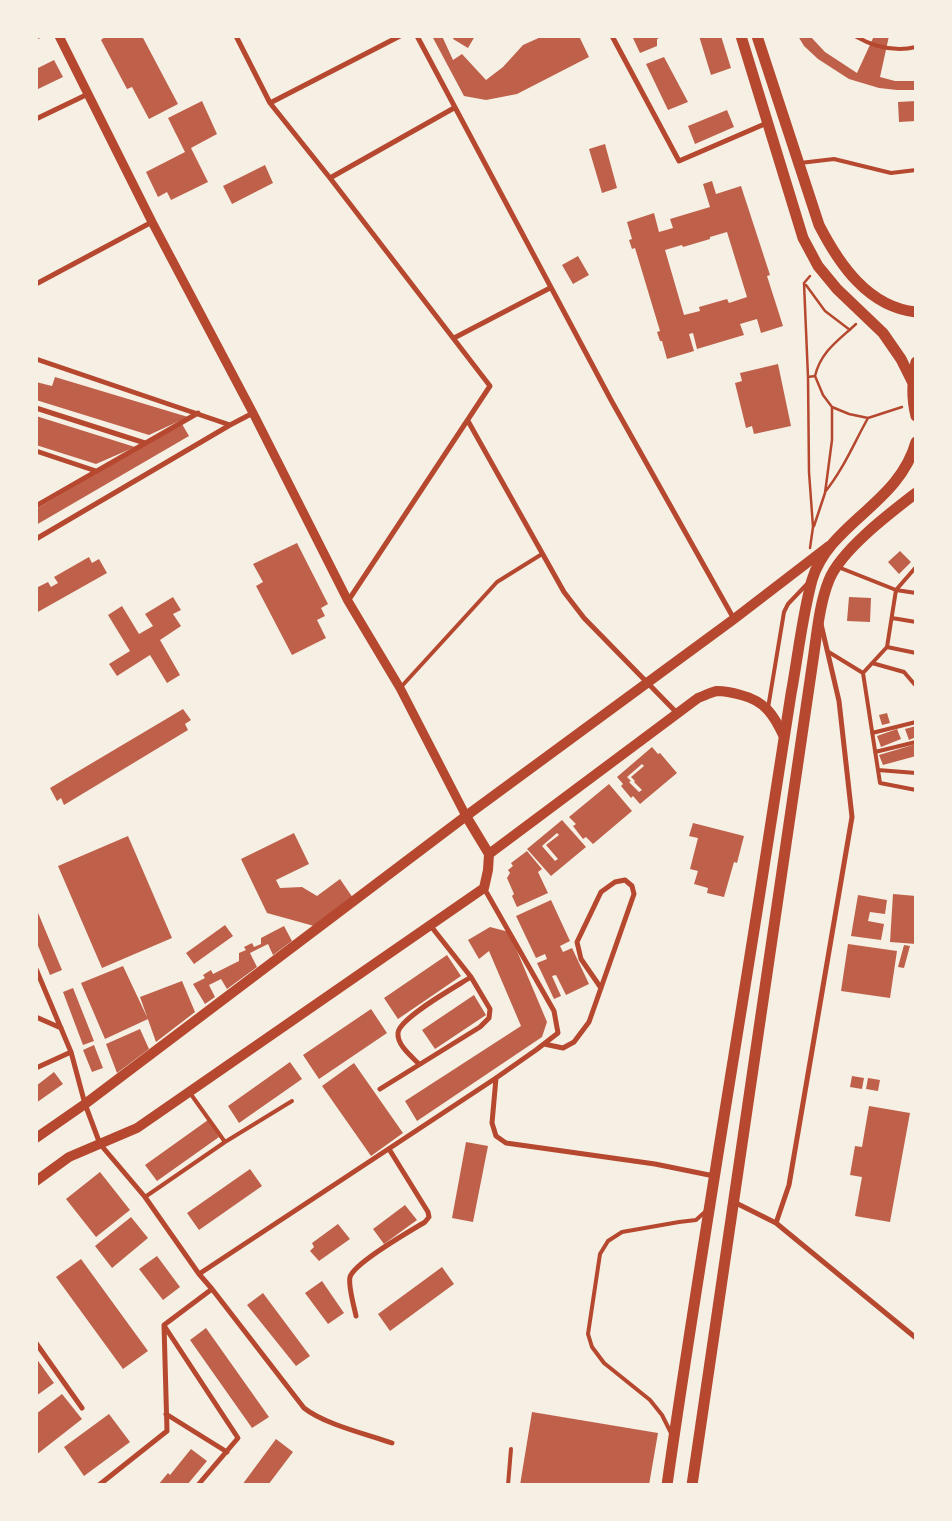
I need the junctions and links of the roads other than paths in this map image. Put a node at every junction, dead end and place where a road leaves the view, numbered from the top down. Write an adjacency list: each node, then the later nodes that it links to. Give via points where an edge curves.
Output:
1 (59, 36): 10 (street)
2 (236, 36): 11 (street)
3 (400, 36): 11 (street)
4 (417, 36): 12 (street)
5 (612, 36): 14 (street, via 679,161)
6 (741, 36): 14 (main road)
7 (757, 36): 15 (main road)
8 (855, 36): 9 (lane, via 886,49)
9 (916, 47)
10 (88, 94): 13 (street); 18 (street)
11 (270, 103): 17 (street)
12 (454, 108): 17 (street); 20 (street)
13 (36, 119)
14 (768, 123): 25 (main road, via 803,238 818,266 883,333)
15 (800, 163): 16 (lane, via 834,159 891,173); 21 (main road, via 819,225 851,276 878,299 902,311)
16 (916, 170)
17 (330, 178): 22 (street)
18 (152, 222): 19 (street); 27 (street)
19 (36, 284)
20 (550, 288): 22 (street); 49 (street)
21 (916, 312)
22 (454, 338): 30 (street, via 490,386)
23 (36, 358): 28 (street)
24 (916, 362): 25 (main road)
25 (912, 381): 29 (main road, via 912,404)
26 (36, 408): 33 (street)
27 (253, 413): 31 (street); 46 (street)
28 (198, 414): 31 (street); 33 (street)
29 (916, 416)
30 (468, 421): 40 (street); 46 (street)
31 (230, 425): 38 (street)
32 (916, 442): 39 (main road, via 912,456 888,492)
33 (145, 443): 35 (street)
34 (36, 451): 35 (street)
35 (96, 471): 37 (street)
36 (916, 492): 41 (main road)
37 (36, 506)
38 (36, 539)
39 (830, 546): 43 (main road); 49 (main road)
40 (542, 554): 56 (street, via 584,618); 58 (lane, via 497,582)
41 (836, 566): 44 (lane); 48 (main road, via 829,580)
42 (916, 568): 44 (lane)
43 (813, 578): 59 (lane, via 784,612); 63 (main road)
44 (896, 590): 45 (lane); 47 (lane)
45 (916, 593)
46 (348, 601): 58 (street)
47 (892, 618): 50 (lane); 51 (lane)
48 (820, 619): 52 (street); 94 (main road)
49 (734, 620): 56 (main road)
50 (916, 622)
51 (887, 647): 53 (lane); 54 (lane)
52 (828, 651): 55 (lane); 96 (street, via 839,701 852,817 790,1185)
53 (916, 652)
54 (872, 663): 55 (lane); 57 (lane, via 904,672)
55 (863, 672): 62 (lane)
56 (649, 683): 60 (street); 69 (main road)
57 (916, 686)
58 (400, 688): 69 (street)
59 (768, 709): 60 (main road, via 752,698 716,691 698,698); 63 (main road)
60 (678, 713): 70 (main road)
61 (916, 722): 62 (lane)
62 (872, 733): 65 (lane)
63 (784, 737): 91 (main road)
64 (916, 742): 65 (lane)
65 (876, 752): 66 (lane)
66 (878, 770): 67 (lane); 68 (lane, via 880,783)
67 (916, 773)
68 (916, 790)
69 (466, 816): 70 (main road); 86 (main road)
70 (488, 854): 71 (main road)
71 (484, 888): 72 (main road); 78 (street, via 554,1011 558,1033)
72 (430, 925): 74 (street); 84 (main road)
73 (37, 971): 77 (street)
74 (471, 977): 80 (street, via 490,1009 489,1018 480,1027); 80 (street, via 401,1024 398,1033 402,1046)
75 (601, 988): 75 (street, via 634,894 632,886 625,880 615,882 601,892 577,942 581,959); 78 (street, via 589,1022 574,1042 563,1048)
76 (36, 1017): 77 (street)
77 (61, 1028): 79 (street)
78 (544, 1044): 82 (street)
79 (71, 1052): 81 (street); 86 (street)
80 (419, 1064): 83 (street)
81 (36, 1068)
82 (496, 1078): 90 (street); 91 (street, via 492,1123 496,1136 506,1143)
83 (380, 1089)
84 (190, 1092): 88 (lane); 89 (main road, via 136,1128)
85 (292, 1101): 88 (lane)
86 (85, 1104): 87 (main road); 89 (street)
87 (36, 1138)
88 (225, 1142): 93 (lane)
89 (100, 1144): 92 (main road, via 69,1157); 93 (street)
90 (389, 1148): 97 (street); 99 (street, via 429,1217 362,1262 353,1272 350,1282)
91 (715, 1176): 95 (main road)
92 (36, 1181)
93 (145, 1198): 97 (street)
94 (734, 1202): 96 (street); 113 (main road)
95 (710, 1208): 105 (main road); 105 (lane, via 696,1220 622,1232 608,1241 600,1254 588,1334 592,1348 604,1363 650,1400)
96 (776, 1223): 101 (street)
97 (199, 1274): 98 (street)
98 (212, 1289): 100 (street); 106 (street, via 311,1414)
99 (356, 1316)
100 (164, 1326): 104 (street); 108 (street, via 238,1438)
101 (916, 1338)
102 (36, 1343): 103 (street)
103 (82, 1408)
104 (166, 1414): 108 (street); 109 (street, via 167,1431)
105 (674, 1437): 112 (main road)
106 (392, 1443)
107 (512, 1449): 111 (lane)
108 (227, 1452): 110 (street)
109 (99, 1485)
110 (198, 1485)
111 (508, 1485)
112 (667, 1485)
113 (693, 1485)

